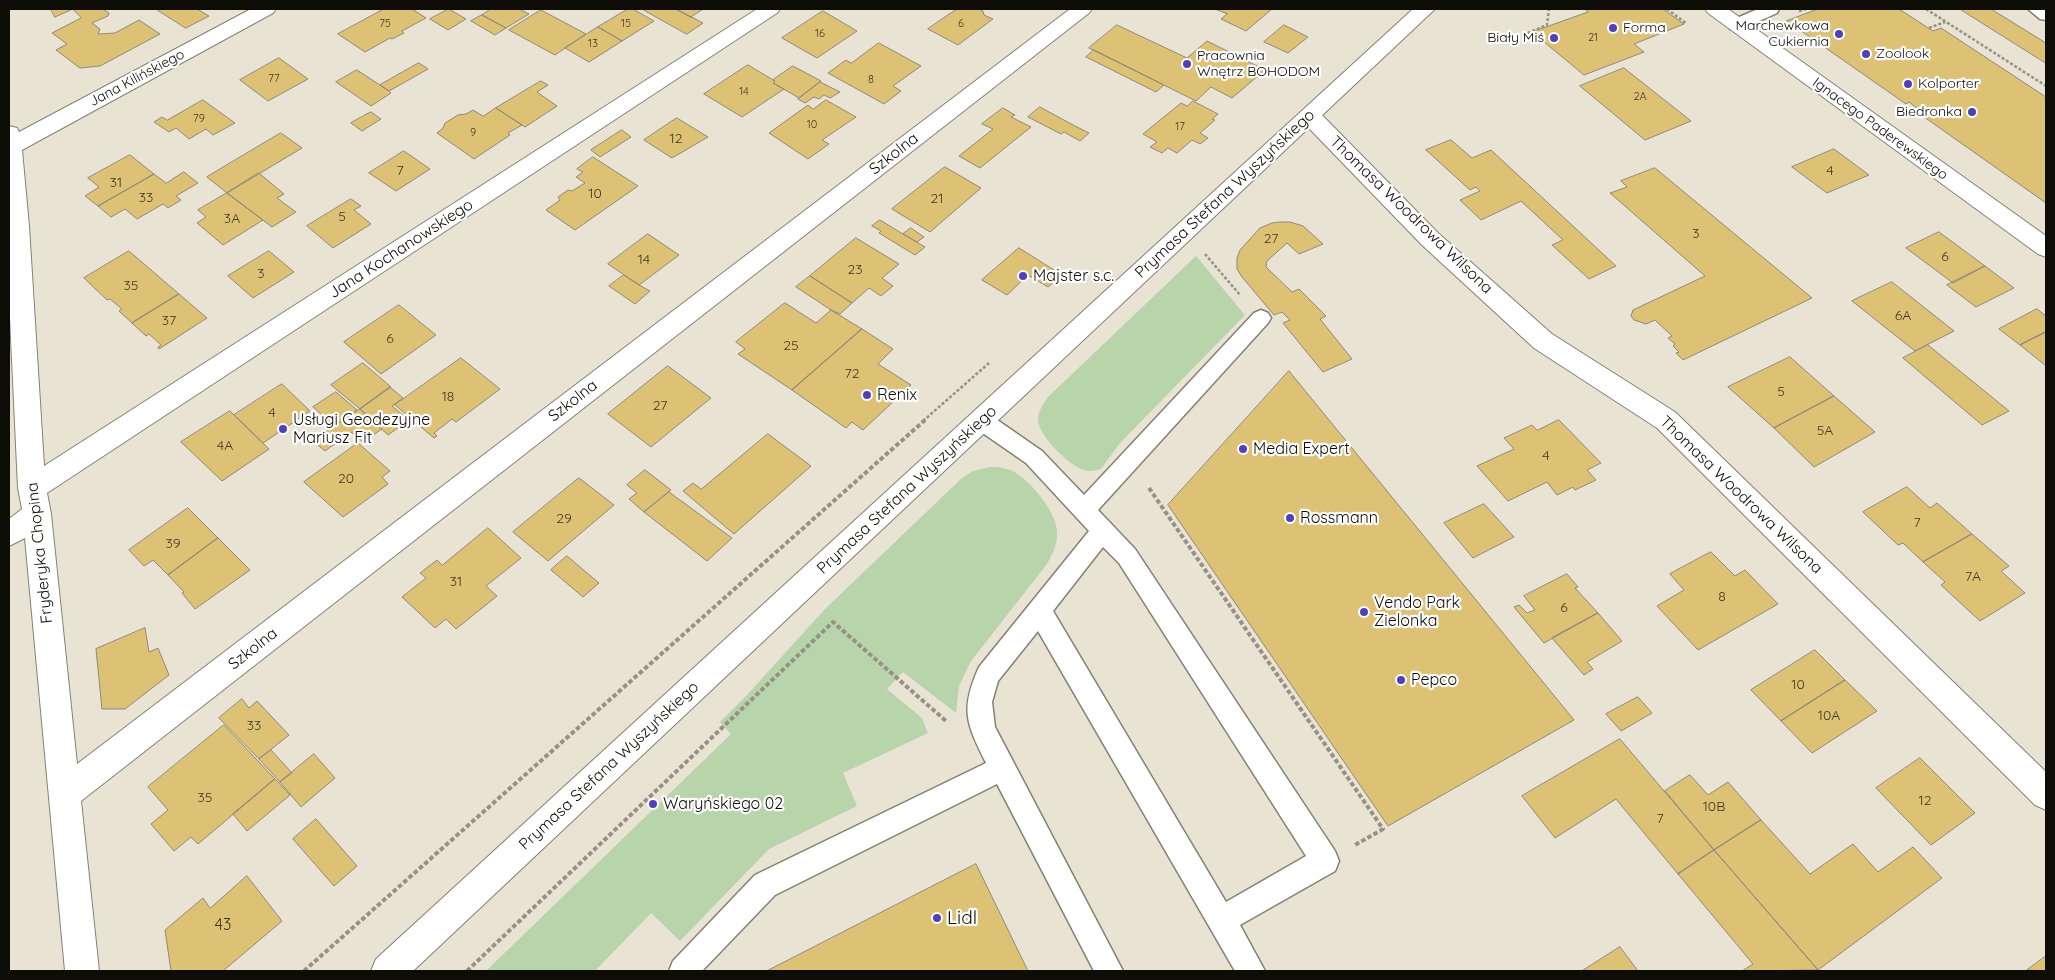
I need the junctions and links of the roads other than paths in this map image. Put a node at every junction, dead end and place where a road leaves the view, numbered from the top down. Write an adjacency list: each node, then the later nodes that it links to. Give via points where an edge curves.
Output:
1 (266, 9): 11 (street, Jana Kilińskiego)
2 (770, 9): 15 (street, Jana Kochanowskiego)
3 (1082, 9): 21 (street, Szkolna)
4 (1425, 9): 10 (street, Prymasa Stefana Wyszyńskiego)
5 (1715, 9): 9 (street, Ignacego Paderewskiego)
6 (1771, 9): 9 (lane)
7 (2036, 9): 8 (lane)
8 (2046, 15)
9 (1736, 24): 12 (street, Ignacego Paderewskiego)
10 (1310, 116): 14 (street, Prymasa Stefana Wyszyńskiego); 22 (street, Thomasa Woodrowa Wilsona, via 1430,239 1543,341 1666,420)
11 (9, 142): 15 (street, Fryderyka Chopina)
12 (2046, 248)
13 (1261, 319): 16 (lane)
14 (982, 421): 16 (lane, via 1034,457); 25 (street, Prymasa Stefana Wyszyńskiego)
15 (34, 501): 18 (street, Jana Kochanowskiego); 21 (street, Fryderyka Chopina)
16 (1084, 510): 17 (lane)
17 (1103, 530): 19 (lane); 23 (lane, via 1127,556 1325,862)
18 (9, 534)
19 (1039, 610): 20 (lane, via 988,675 979,702 982,730); 23 (lane)
20 (1003, 768): 26 (lane, via 765,885); 27 (lane)
21 (64, 794): 24 (street, Fryderyka Chopina)
22 (2046, 794)
23 (1221, 920): 28 (lane)
24 (82, 971)
25 (388, 971)
26 (683, 971)
27 (1108, 971)
28 (1251, 971)

